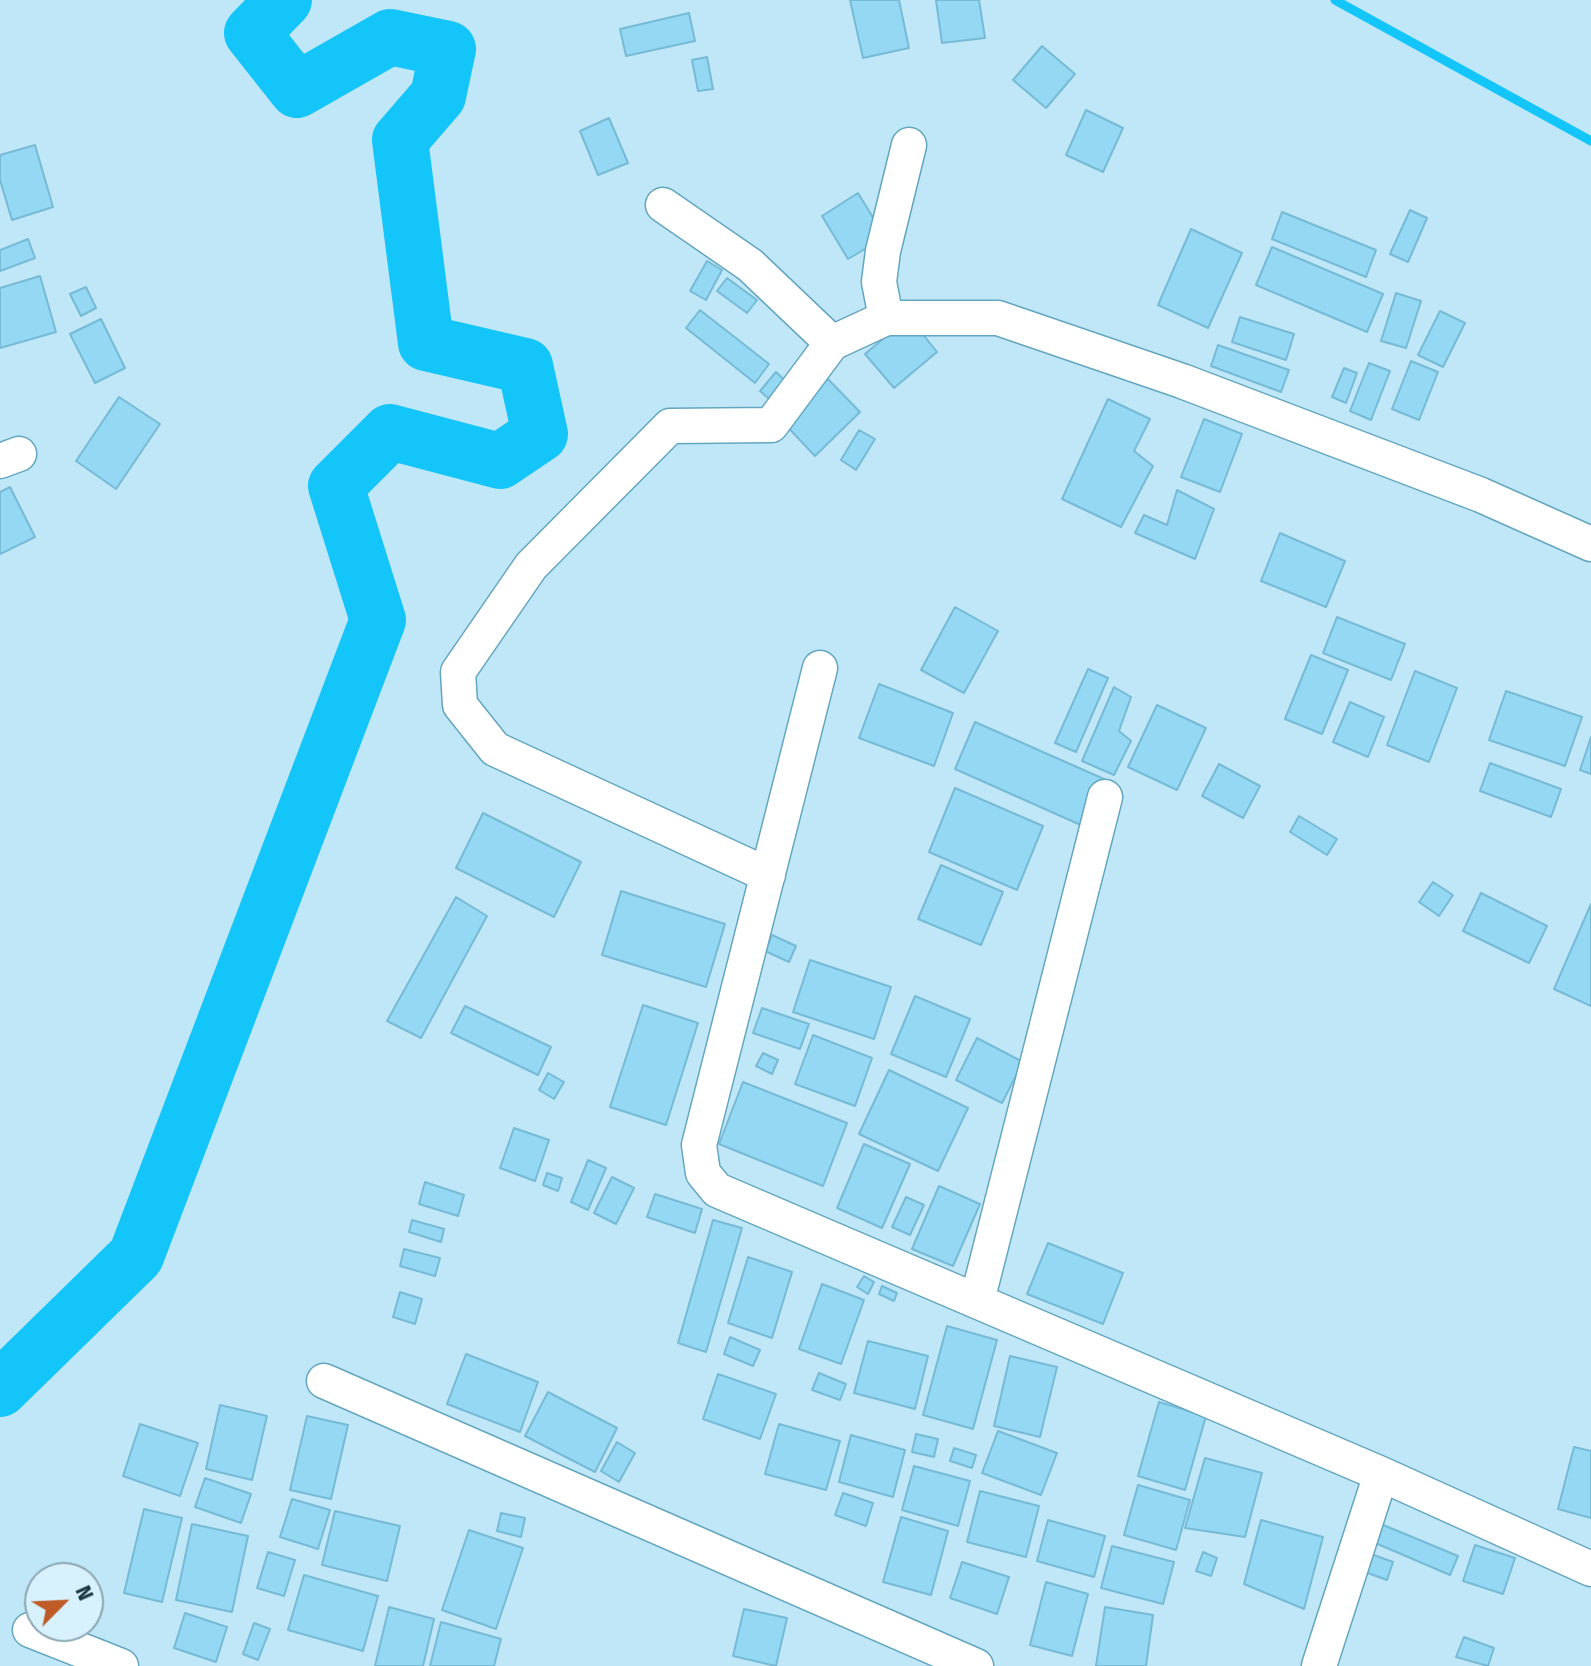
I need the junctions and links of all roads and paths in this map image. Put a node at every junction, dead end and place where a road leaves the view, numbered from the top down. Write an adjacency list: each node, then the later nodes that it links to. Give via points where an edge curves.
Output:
1 (909, 145): 3 (street, via 883,251 879,282)
2 (663, 205): 4 (street, via 750,265)
3 (886, 318): 4 (street); 5 (street, via 998,318 1022,324 1466,489)
4 (832, 343): 8 (street, via 771,425 670,426 531,566 458,672 460,705 495,749)
5 (1591, 544)
6 (820, 668): 8 (street)
7 (1105, 797): 9 (street)
8 (768, 875): 9 (street, via 699,1145 703,1173 717,1190)
9 (977, 1301): 11 (street)
10 (324, 1381): 15 (street)
11 (1381, 1474): 12 (street); 16 (street)
12 (1591, 1569)
13 (60, 1642): 14 (street)
14 (121, 1666)
15 (976, 1666)
16 (1319, 1666)

